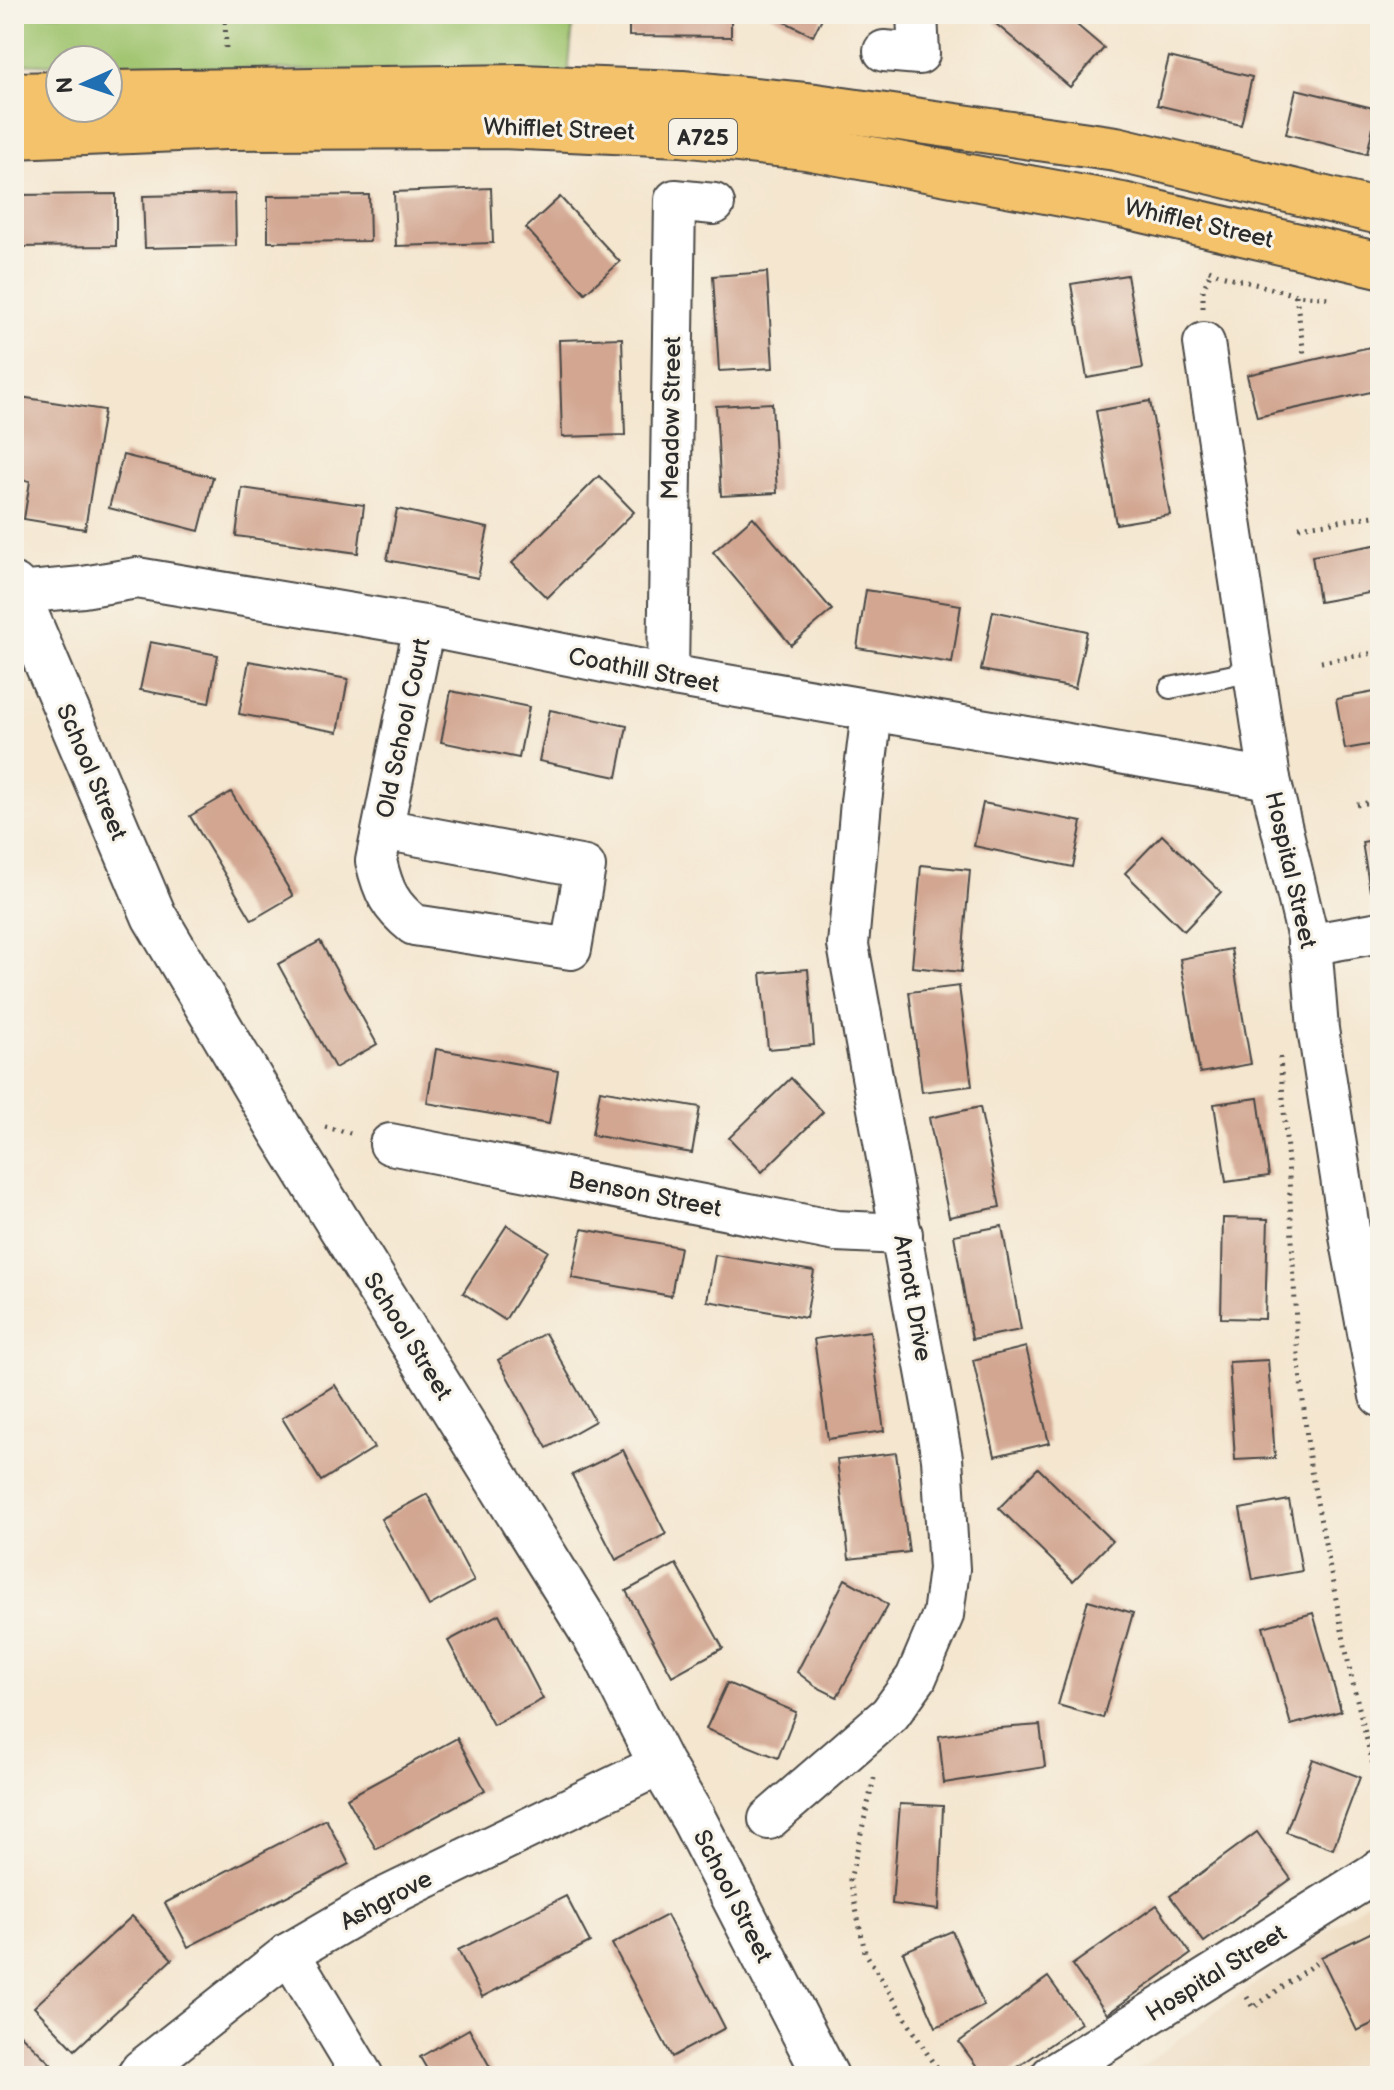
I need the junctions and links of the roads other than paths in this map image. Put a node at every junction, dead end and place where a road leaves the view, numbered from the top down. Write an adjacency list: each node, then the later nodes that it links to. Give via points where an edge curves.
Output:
1 (917, 14): 2 (street, via 919,54)
2 (884, 51)
3 (124, 93): 8 (main road, Whifflet Street / A725, via 520,87 682,93 1116,149)
4 (44, 94): 5 (main road)
5 (14, 95)
6 (14, 136): 9 (main road, Whifflet Street / A725, via 225,127 486,126 680,134 806,147 1122,205)
7 (714, 204): 14 (street, Meadow Street, via 675,200)
8 (1380, 212)
9 (1380, 265)
10 (1204, 343): 13 (street, Hospital Street)
11 (16, 590): 12 (street, Coathill Street, via 137,578); 25 (street, School Street, via 154,916 605,1653)
12 (424, 626): 14 (street, Coathill Street); 18 (street, Old School Court)
13 (1254, 671): 15 (lane); 17 (street, Hospital Street)
14 (668, 675): 16 (street, Coathill Street)
15 (1170, 688)
16 (872, 712): 17 (street, Coathill Street); 22 (street, Arnott Drive, via 848,945)
17 (1270, 779): 20 (street, Hospital Street)
18 (383, 829): 18 (street, Old School Court, via 376,861 381,884 390,902 414,925 571,949 585,867)
19 (1380, 932): 20 (street)
20 (1308, 945): 23 (street, Hospital Street, via 1320,1044)
21 (390, 1144): 22 (street, Benson Street, via 836,1231)
22 (902, 1234): 26 (street, Arnott Drive, via 942,1458 949,1569 943,1615 916,1678 890,1714)
23 (1366, 1240): 24 (street, Hospital Street)
24 (1380, 1396)
25 (661, 1764): 28 (street, Ashgrove, via 380,1900); 31 (street, School Street)
26 (769, 1819)
27 (1380, 1870): 32 (street, Hospital Street)
28 (289, 1953): 29 (street, Ashgrove); 30 (street)
29 (137, 2076)
30 (363, 2076)
31 (826, 2076)
32 (1051, 2076)

